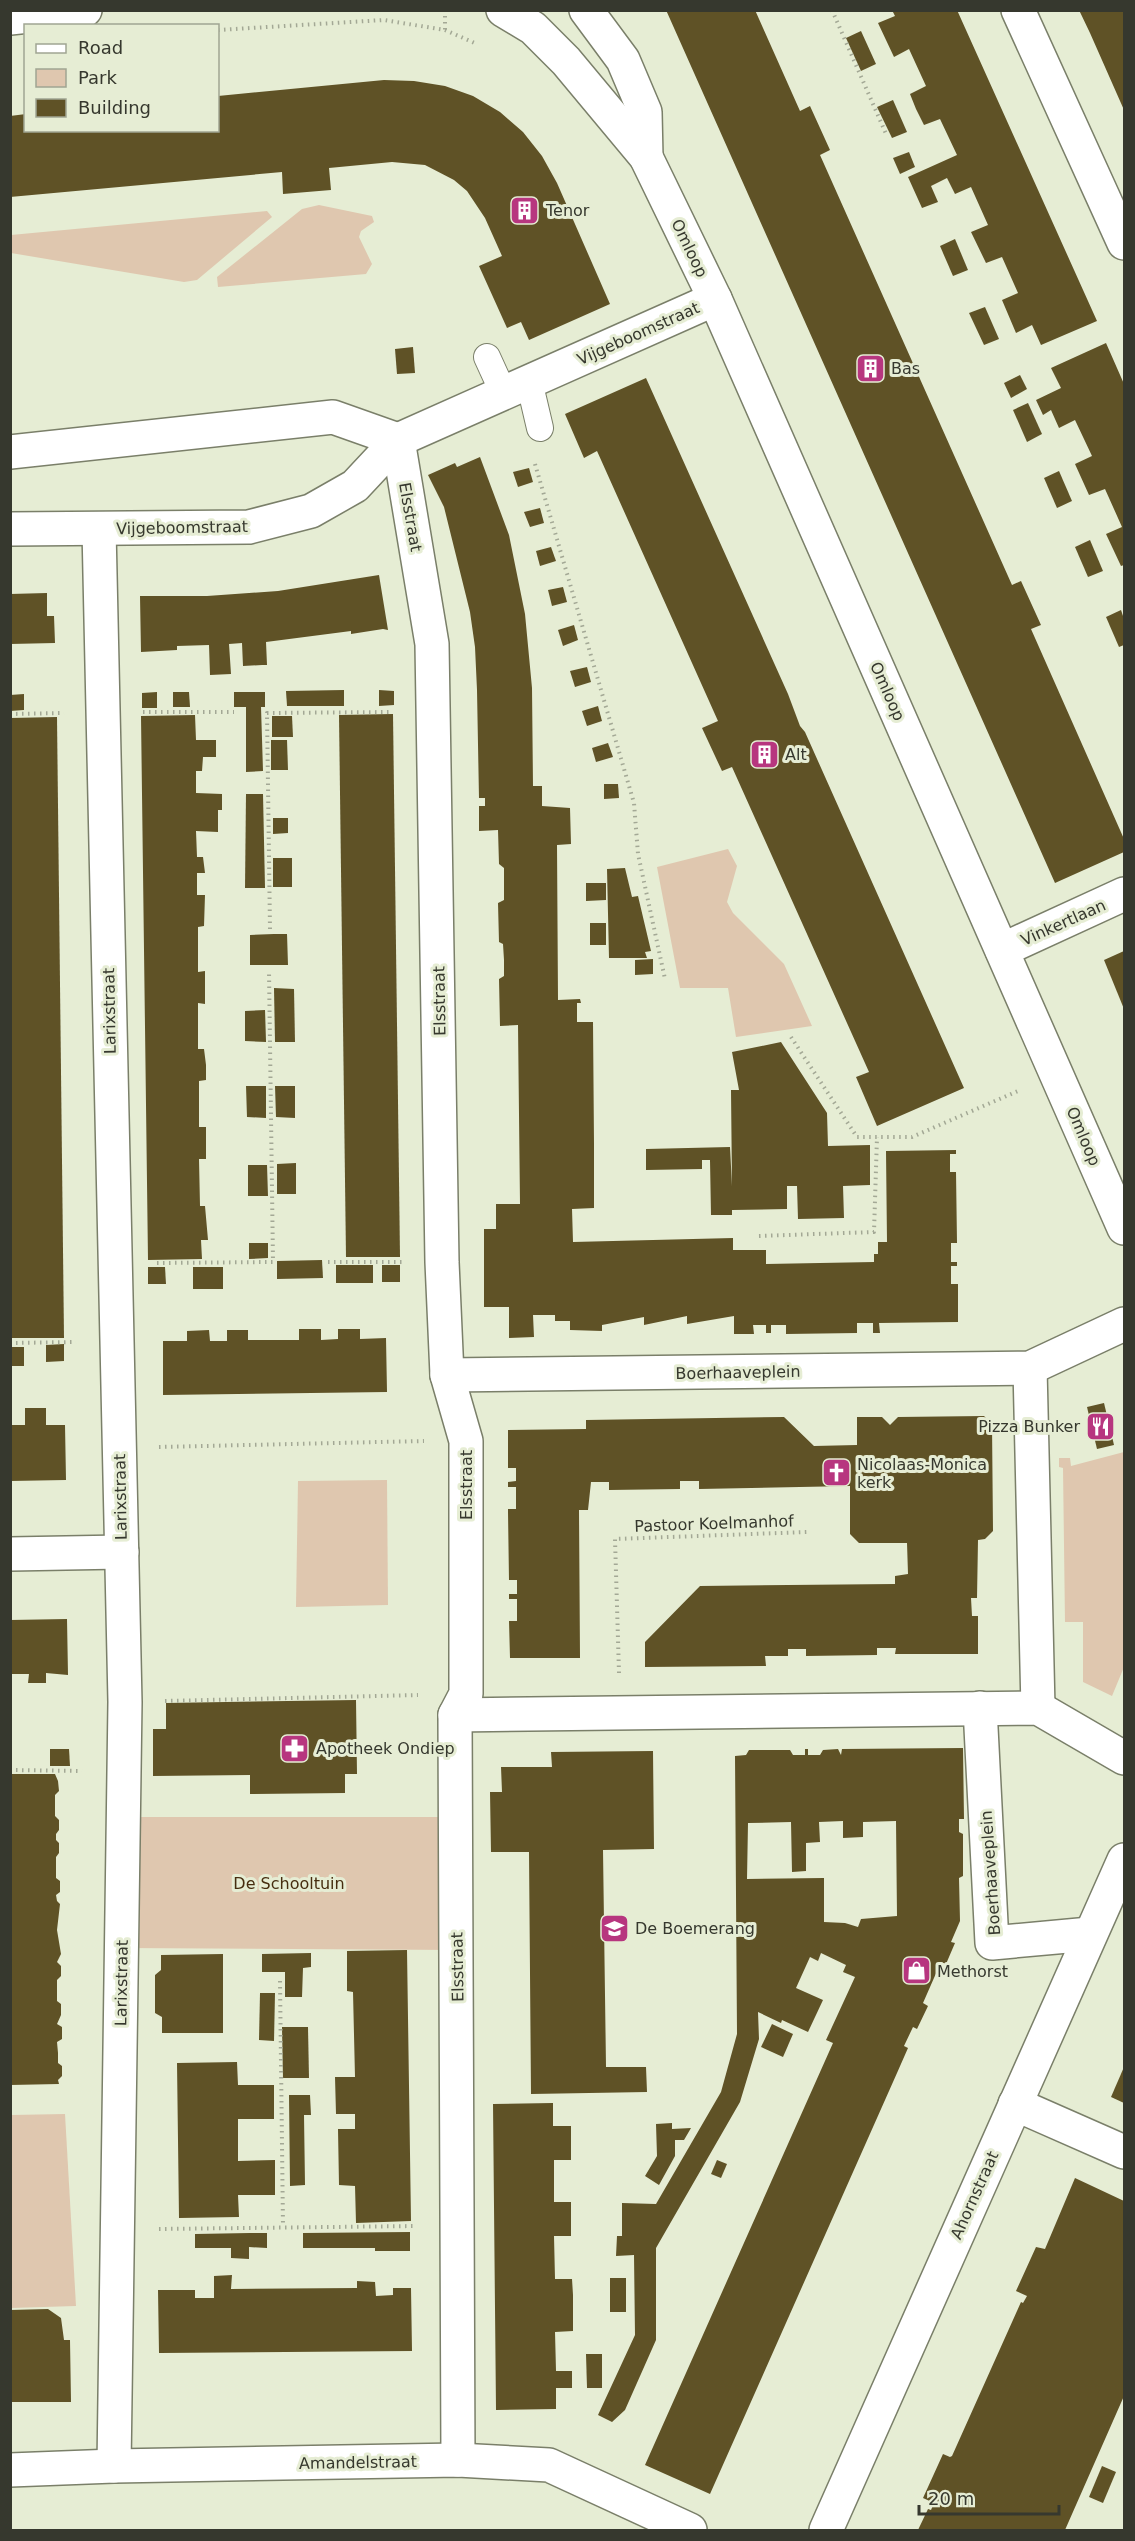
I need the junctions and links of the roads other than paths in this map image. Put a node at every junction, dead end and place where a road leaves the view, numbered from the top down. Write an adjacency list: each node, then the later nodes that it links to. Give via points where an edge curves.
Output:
1 (85, 10): 5 (street)
2 (586, 10): 6 (street, Omloop, via 622,60 645,112)
3 (1018, 10): 7 (street)
4 (504, 11): 6 (street, Omloop, via 533,28 566,61)
5 (10, 18)
6 (646, 157): 8 (street, Omloop)
7 (1125, 243)
8 (715, 299): 10 (street, Vijgeboomstraat); 17 (street, Omloop)
9 (488, 357): 10 (lane)
10 (516, 387): 11 (lane); 12 (street, Vijgeboomstraat)
11 (540, 428)
12 (398, 440): 13 (street, via 333,417); 15 (street, Vijgeboomstraat, via 355,486 311,511 249,527); 21 (street, Elsstraat, via 432,644)
13 (10, 452)
14 (10, 529): 15 (street, Vijgeboomstraat)
15 (99, 529): 22 (street, Larixstraat)
16 (1125, 894): 17 (street, Vinkertlaan)
17 (1002, 950): 18 (street, Omloop)
18 (1123, 1223)
19 (1125, 1324): 20 (street, Boerhaaveplein)
20 (1030, 1368): 21 (street, Boerhaaveplein); 26 (street)
21 (447, 1375): 24 (street, Elsstraat, via 466,1441)
22 (122, 1552): 23 (street); 33 (street, Larixstraat, via 125,1702)
23 (10, 1554)
24 (460, 1704): 25 (street, via 615,1712); 32 (street, Elsstraat)
25 (980, 1708): 26 (street); 29 (street, Boerhaaveplein, via 992,1942)
26 (1038, 1708): 27 (street)
27 (1125, 1758)
28 (1125, 1860): 29 (street, Ahornstraat)
29 (1090, 1934): 30 (street, Ahornstraat)
30 (1015, 2104): 31 (street); 36 (street, Ahornstraat)
31 (1125, 2152)
32 (458, 2460): 33 (street, Amandelstraat); 35 (street, Amandelstraat, via 549,2465)
33 (114, 2466): 34 (street, Amandelstraat)
34 (10, 2470)
35 (690, 2530)
36 (826, 2530)

